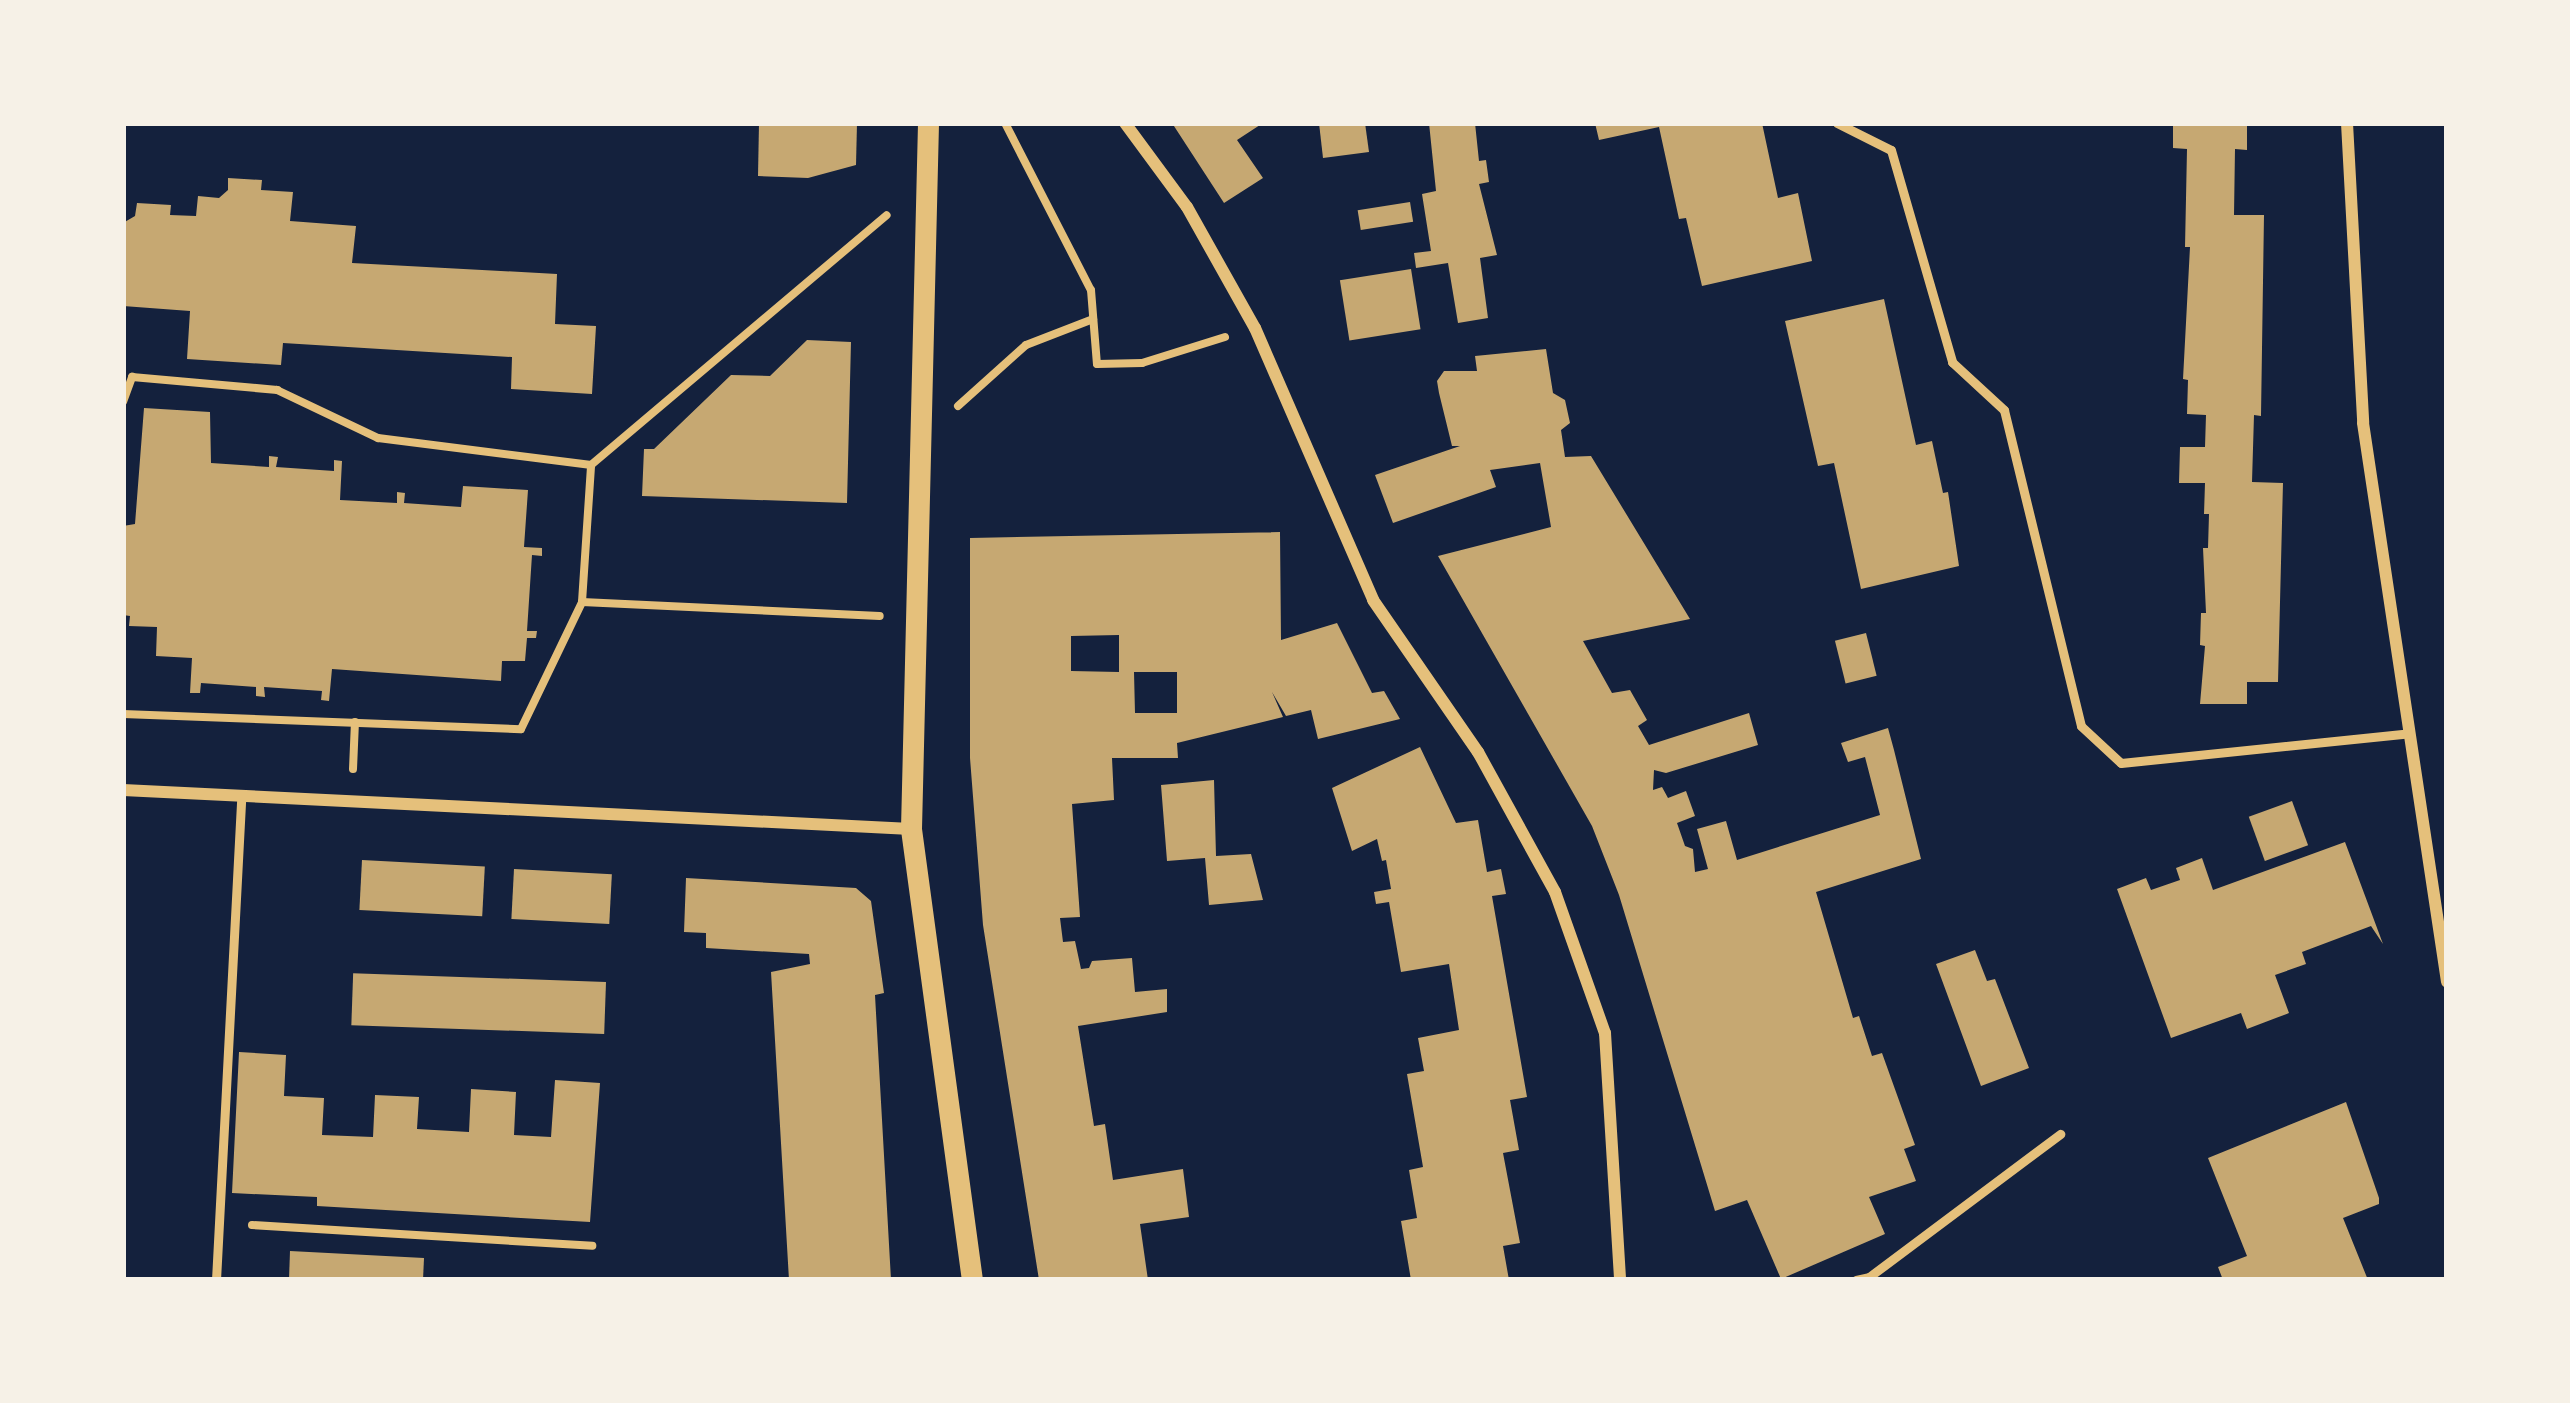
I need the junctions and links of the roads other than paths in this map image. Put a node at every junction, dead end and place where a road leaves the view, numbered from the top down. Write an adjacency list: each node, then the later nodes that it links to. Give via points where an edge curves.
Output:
1 (928, 123): 8 (street)
2 (1125, 123): 13 (street, via 1186,207 1256,328 1373,600 1478,752 1556,892 1605,1033)
3 (1837, 123): 5 (lane, via 1891,150 1952,362 2004,410 2081,727 2120,763)
4 (2347, 123): 5 (street, via 2363,423)
5 (2409, 733): 9 (street)
6 (123, 790): 7 (street)
7 (242, 796): 8 (street); 11 (lane)
8 (911, 829): 12 (street)
9 (2447, 982)
10 (2060, 1134): 14 (lane)
11 (216, 1280)
12 (972, 1280)
13 (1620, 1280)
14 (1856, 1280)

